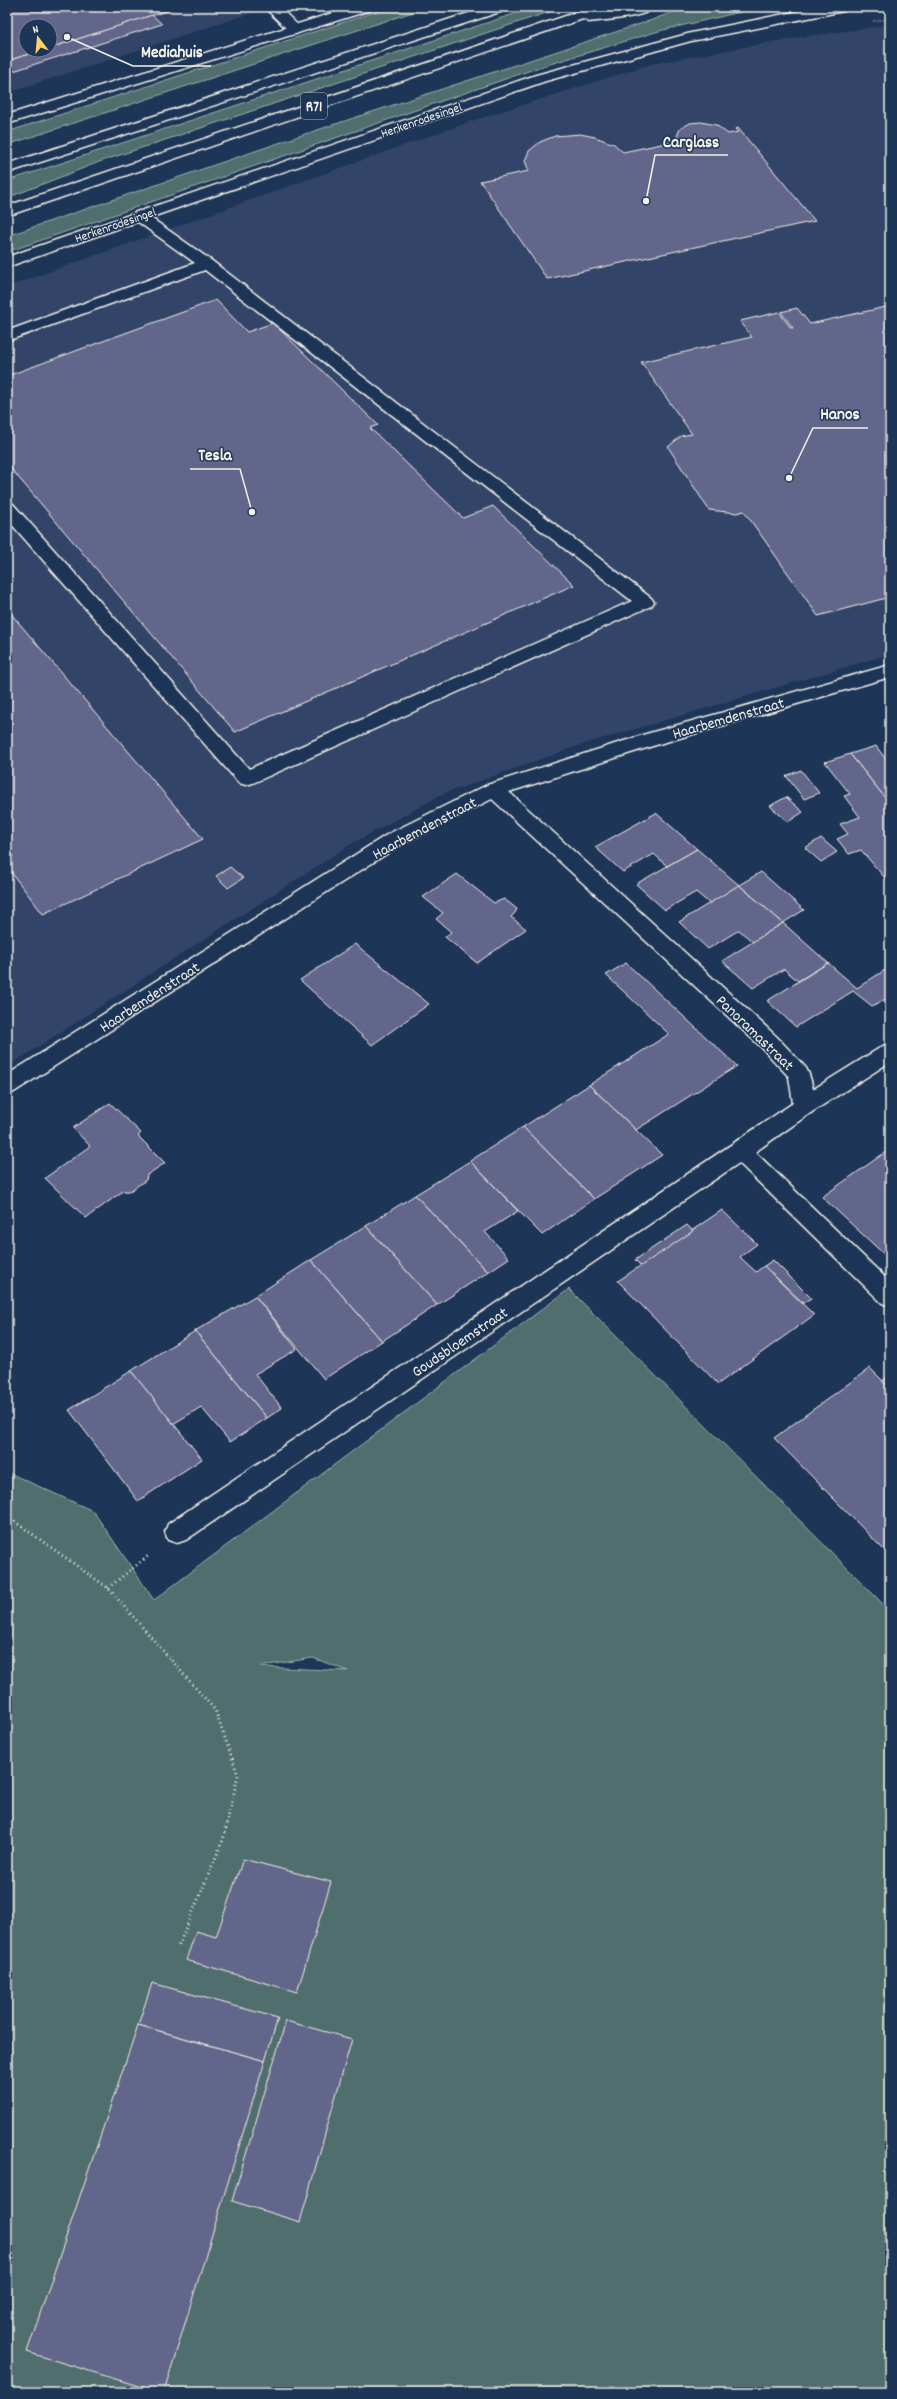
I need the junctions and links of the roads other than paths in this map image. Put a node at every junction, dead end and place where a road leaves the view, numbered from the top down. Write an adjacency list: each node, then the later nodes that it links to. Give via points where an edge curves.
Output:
1 (271, 7): 8 (main road)
2 (366, 7): 8 (main road)
3 (501, 7): 10 (main road, R71)
4 (605, 7): 7 (main road, R71)
5 (647, 7): 7 (main road, via 636,11)
6 (844, 7): 12 (main road, Herkenrodesingel, via 770,19 606,58)
7 (562, 21): 11 (main road, R71)
8 (296, 30): 9 (main road)
9 (7, 120)
10 (7, 169)
11 (7, 211)
12 (139, 216): 13 (main road, Herkenrodesingel); 14 (main road)
13 (7, 262)
14 (207, 264): 15 (main road); 16 (main road, via 645,602 246,778)
15 (7, 336)
16 (7, 508)
17 (890, 671): 18 (main road, Haarbemdenstraat, via 653,739)
18 (494, 790): 20 (main road, Haarbemdenstraat, via 395,839); 21 (main road, Panoramastraat, via 769,1042 799,1074)
19 (890, 1052): 21 (main road)
20 (7, 1086)
21 (804, 1106): 22 (main road)
22 (740, 1151): 23 (main road); 24 (main road, Goudsbloemstraat)
23 (890, 1296)
24 (177, 1532)

